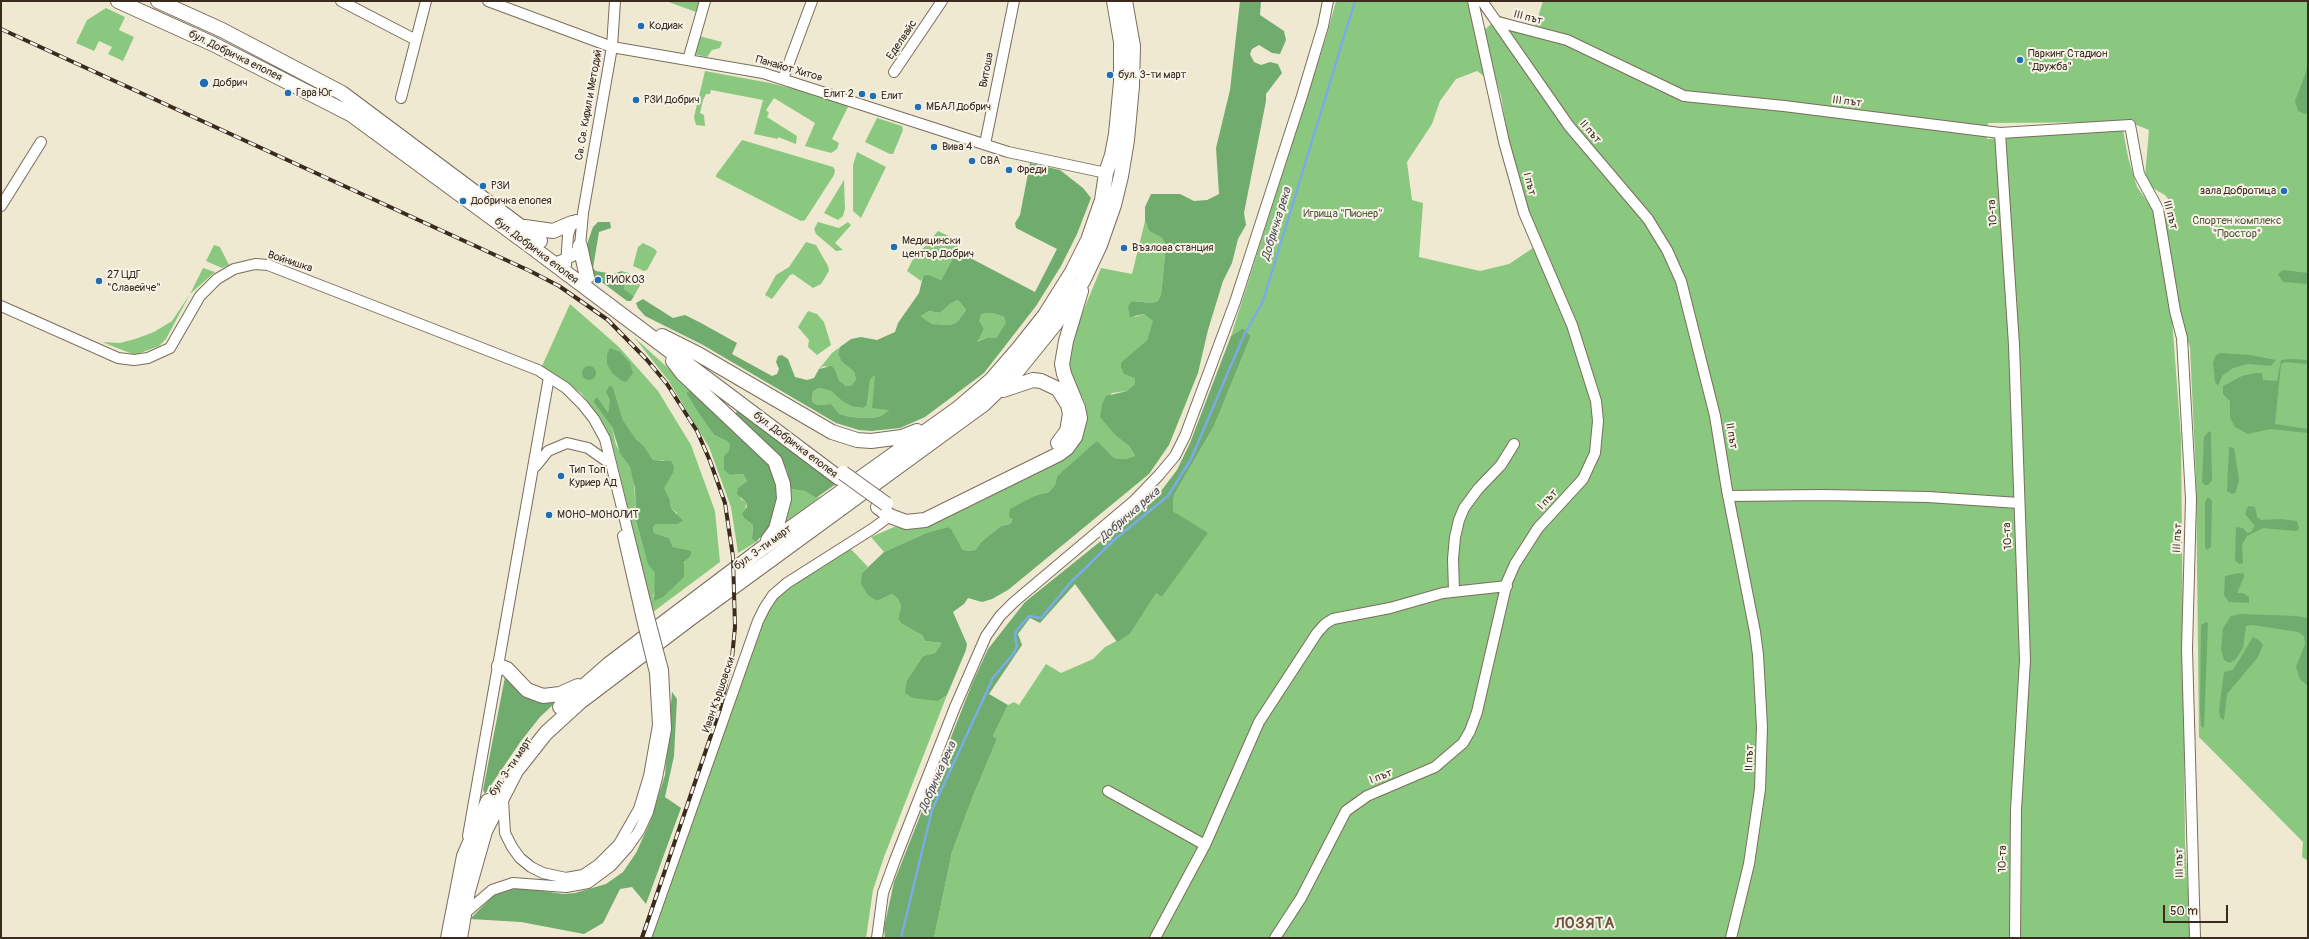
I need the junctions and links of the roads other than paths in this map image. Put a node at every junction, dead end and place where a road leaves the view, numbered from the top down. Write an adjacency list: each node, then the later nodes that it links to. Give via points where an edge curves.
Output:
1 (118, 1): 32 (main road, бул. Добричка епопея, via 213,44 352,114)
2 (158, 1): 30 (main road, бул. Добричка епопея, via 342,92)
3 (341, 1): 17 (street)
4 (426, 1): 17 (street)
5 (488, 1): 18 (street, Панайот Хитов)
6 (615, 1): 18 (street, Св. Св. Кирил и Методий)
7 (705, 1): 19 (street)
8 (812, 1): 21 (street)
9 (942, 1): 20 (street, Еделвайс)
10 (1014, 1): 25 (street, Витоша)
11 (1114, 1): 26 (main road, бул. 3-ти март, via 1121,42 1121,82)
12 (1125, 1): 26 (main road, бул. 3-ти март, via 1133,46 1132,86 1127,140)
13 (1328, 1): 62 (street, via 1302,96 1237,295 1185,436 1175,456 1159,475 1134,500 1014,602 986,636 958,700 883,893)
14 (1472, 1): 48 (street, І път, via 1504,142 1524,213 1572,325 1596,401 1598,421 1597,439 1590,468 1576,488 1538,528 1515,564)
15 (1482, 1): 16 (street, ІІ път)
16 (1498, 22): 23 (street, ІІІ път, via 1567,40 1684,96); 44 (street, ІІ път, via 1569,126 1648,219 1673,262 1681,281 1715,416)
17 (416, 40): 22 (street)
18 (612, 47): 19 (street, Панайот Хитов); 28 (street, Св. Св. Кирил и Методий)
19 (688, 60): 21 (street, Панайот Хитов)
20 (894, 72)
21 (783, 79): 25 (street, Панайот Хитов)
22 (401, 98)
23 (2000, 133): 45 (street, 10-та, via 2014,345); 67 (street, ІІІ път, via 2130,125 2139,174 2158,209 2182,338 2191,499 2187,649)
24 (41, 142): 27 (street)
25 (985, 144): 26 (street, Панайот Хитов, via 1008,152)
26 (1112, 174): 34 (main road, бул. 3-ти март, via 1114,205 1100,245); 40 (main road, бул. 3-ти март, via 1088,240 1072,272 1045,315 990,380)
27 (1, 206)
28 (582, 213): 29 (street); 31 (street, Св. Св. Кирил и Методий)
29 (572, 224): 30 (main road, via 553,231); 32 (street)
30 (520, 226): 32 (main road, бул. Добричка епопея)
31 (580, 246): 32 (street); 33 (main road)
32 (562, 266): 33 (main road, бул. Добричка епопея); 36 (main road, бул. Добричка епопея)
33 (587, 277): 36 (main road, бул. Добричка епопея)
34 (1083, 281): 38 (main road, бул. 3-ти март, via 1030,357); 46 (main road, via 1063,353 1064,374 1080,418 1075,437 1067,448 1060,454 925,520 906,522)
35 (1, 306): 37 (street, Войнишка, via 118,358 148,358 170,348 200,296 217,279 234,269 255,264 268,265 538,370)
36 (660, 339): 40 (main road, via 698,354 818,425 846,437 857,440 885,440 902,437); 46 (main road, бул. Добричка епопея, bridge); 47 (main road, via 683,374 775,461 784,484 784,499 776,529)
37 (550, 377): 39 (street, Войнишка); 43 (street)
38 (999, 392): 46 (main road, via 1024,381 1033,380 1058,389 1068,405 1070,414 1063,439 1055,446 932,509 910,513); 55 (main road, бул. 3-ти март, via 580,702 542,739 516,771)
39 (576, 399): 42 (street, via 595,430); 50 (street, via 594,418 608,448)
40 (936, 424): 47 (main road, бул. 3-ти март)
41 (1514, 444): 49 (street, via 1501,465 1464,508 1459,520 1453,559)
42 (605, 460): 43 (street, via 588,448 567,443 548,451); 50 (street)
43 (534, 469): 51 (street)
44 (1728, 496): 45 (street, via 1928,497); 65 (street, ІІ път, via 1756,632 1763,758 1751,857)
45 (2019, 503): 66 (street, 10-та, via 2025,660 2016,810)
46 (887, 509): 61 (street, Иван Кършовски, via 872,529 787,583 773,595 765,607)
47 (764, 546): 53 (main road, бул. 3-ти март)
48 (1506, 586): 49 (street); 64 (street, І път, via 1477,712 1463,743 1435,767 1367,796 1346,811 1301,898)
49 (1454, 591): 56 (street, via 1390,608 1333,619 1317,632 1259,722)
50 (645, 614): 52 (street, bridge)
51 (499, 666): 53 (main road, via 507,669 527,690 543,696 560,694); 57 (street)
52 (659, 671): 55 (street, via 658,725 639,810 619,844 598,865 583,875 566,878 543,873 531,867 520,858 505,833); 58 (street, via 666,729 648,812 627,848 607,870 588,883 566,887 508,884 492,890)
53 (589, 681): 57 (main road, бул. 3-ти март, via 554,712 517,754 485,806)
54 (1108, 791): 56 (street)
55 (503, 794): 58 (main road, бул. 3-ти март, via 492,814 478,851)
56 (1205, 845): 63 (street)
57 (464, 856): 59 (main road, бул. 3-ти март)
58 (464, 914): 60 (main road, бул. 3-ти март)
59 (448, 938)
60 (460, 938)
61 (646, 938)
62 (877, 938)
63 (1155, 938)
64 (1275, 938)
65 (1731, 938)
66 (2015, 938)
67 (2195, 938)

